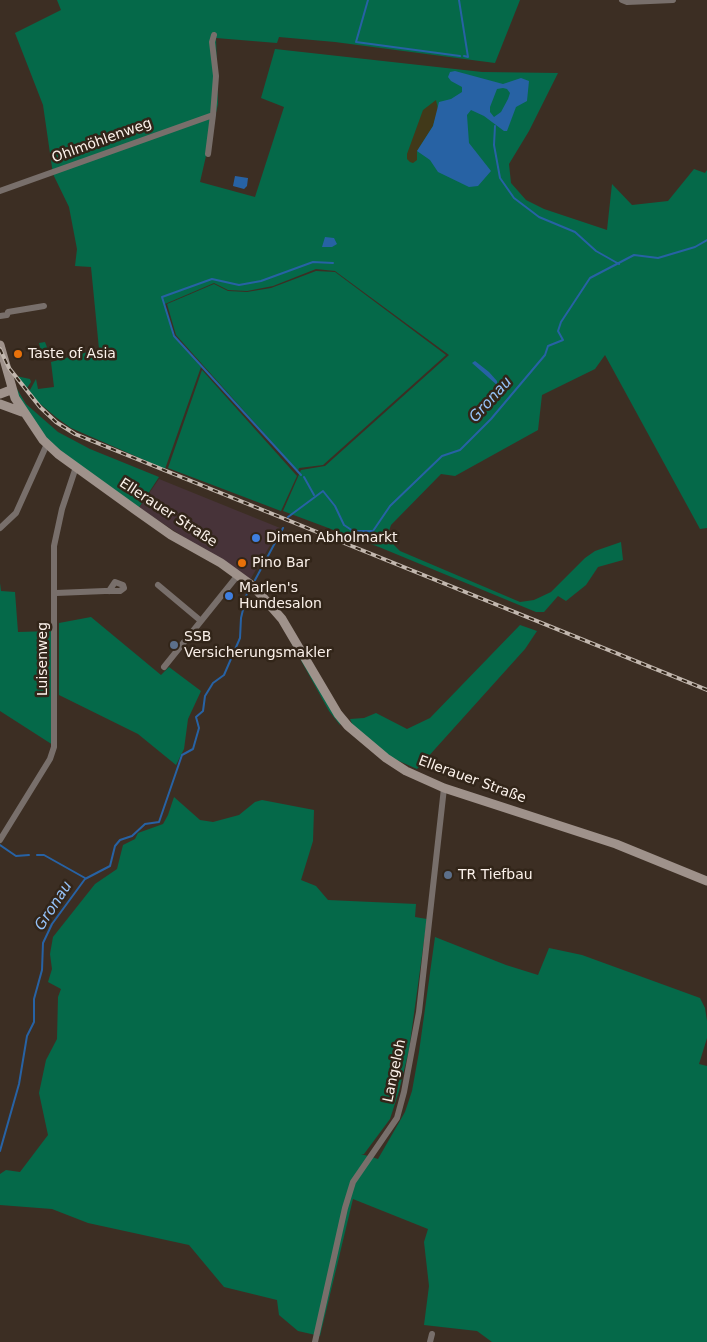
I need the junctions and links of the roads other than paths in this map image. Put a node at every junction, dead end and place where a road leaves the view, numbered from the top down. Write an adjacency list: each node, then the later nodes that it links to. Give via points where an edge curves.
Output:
1 (622, 0): 2 (street)
2 (672, 0)
3 (214, 35): 4 (street, via 216,76)
4 (212, 115): 5 (street); 6 (street, Ohlmöhlenweg)
5 (208, 154)
6 (0, 191)
7 (44, 306): 8 (street)
8 (0, 316)
9 (0, 344): 10 (main road, Ellerauer Straße)
10 (10, 394): 11 (main road, via 7,399); 13 (main road, Ellerauer Straße)
11 (0, 400)
12 (0, 404): 13 (main road)
13 (22, 412): 14 (main road, Ellerauer Straße)
14 (47, 444): 15 (main road, Ellerauer Straße); 16 (street, via 16,513)
15 (76, 467): 17 (main road, Ellerauer Straße, via 171,535); 20 (street, Luisenweg, via 56,530)
16 (0, 528)
17 (238, 575): 21 (street); 23 (main road, Ellerauer Straße, via 265,598 282,619 322,690 348,726 406,771)
18 (158, 585): 21 (street)
19 (109, 591): 20 (street)
20 (56, 593): 24 (street, Luisenweg, via 54,747 50,759)
21 (201, 621): 22 (street)
22 (164, 667)
23 (444, 788): 25 (main road, Ellerauer Straße, via 616,844); 27 (street, Langeloh, via 419,1012 404,1092 397,1118 353,1182)
24 (0, 840)
25 (707, 881)
26 (432, 1334): 28 (street)
27 (315, 1342)
28 (430, 1342)

